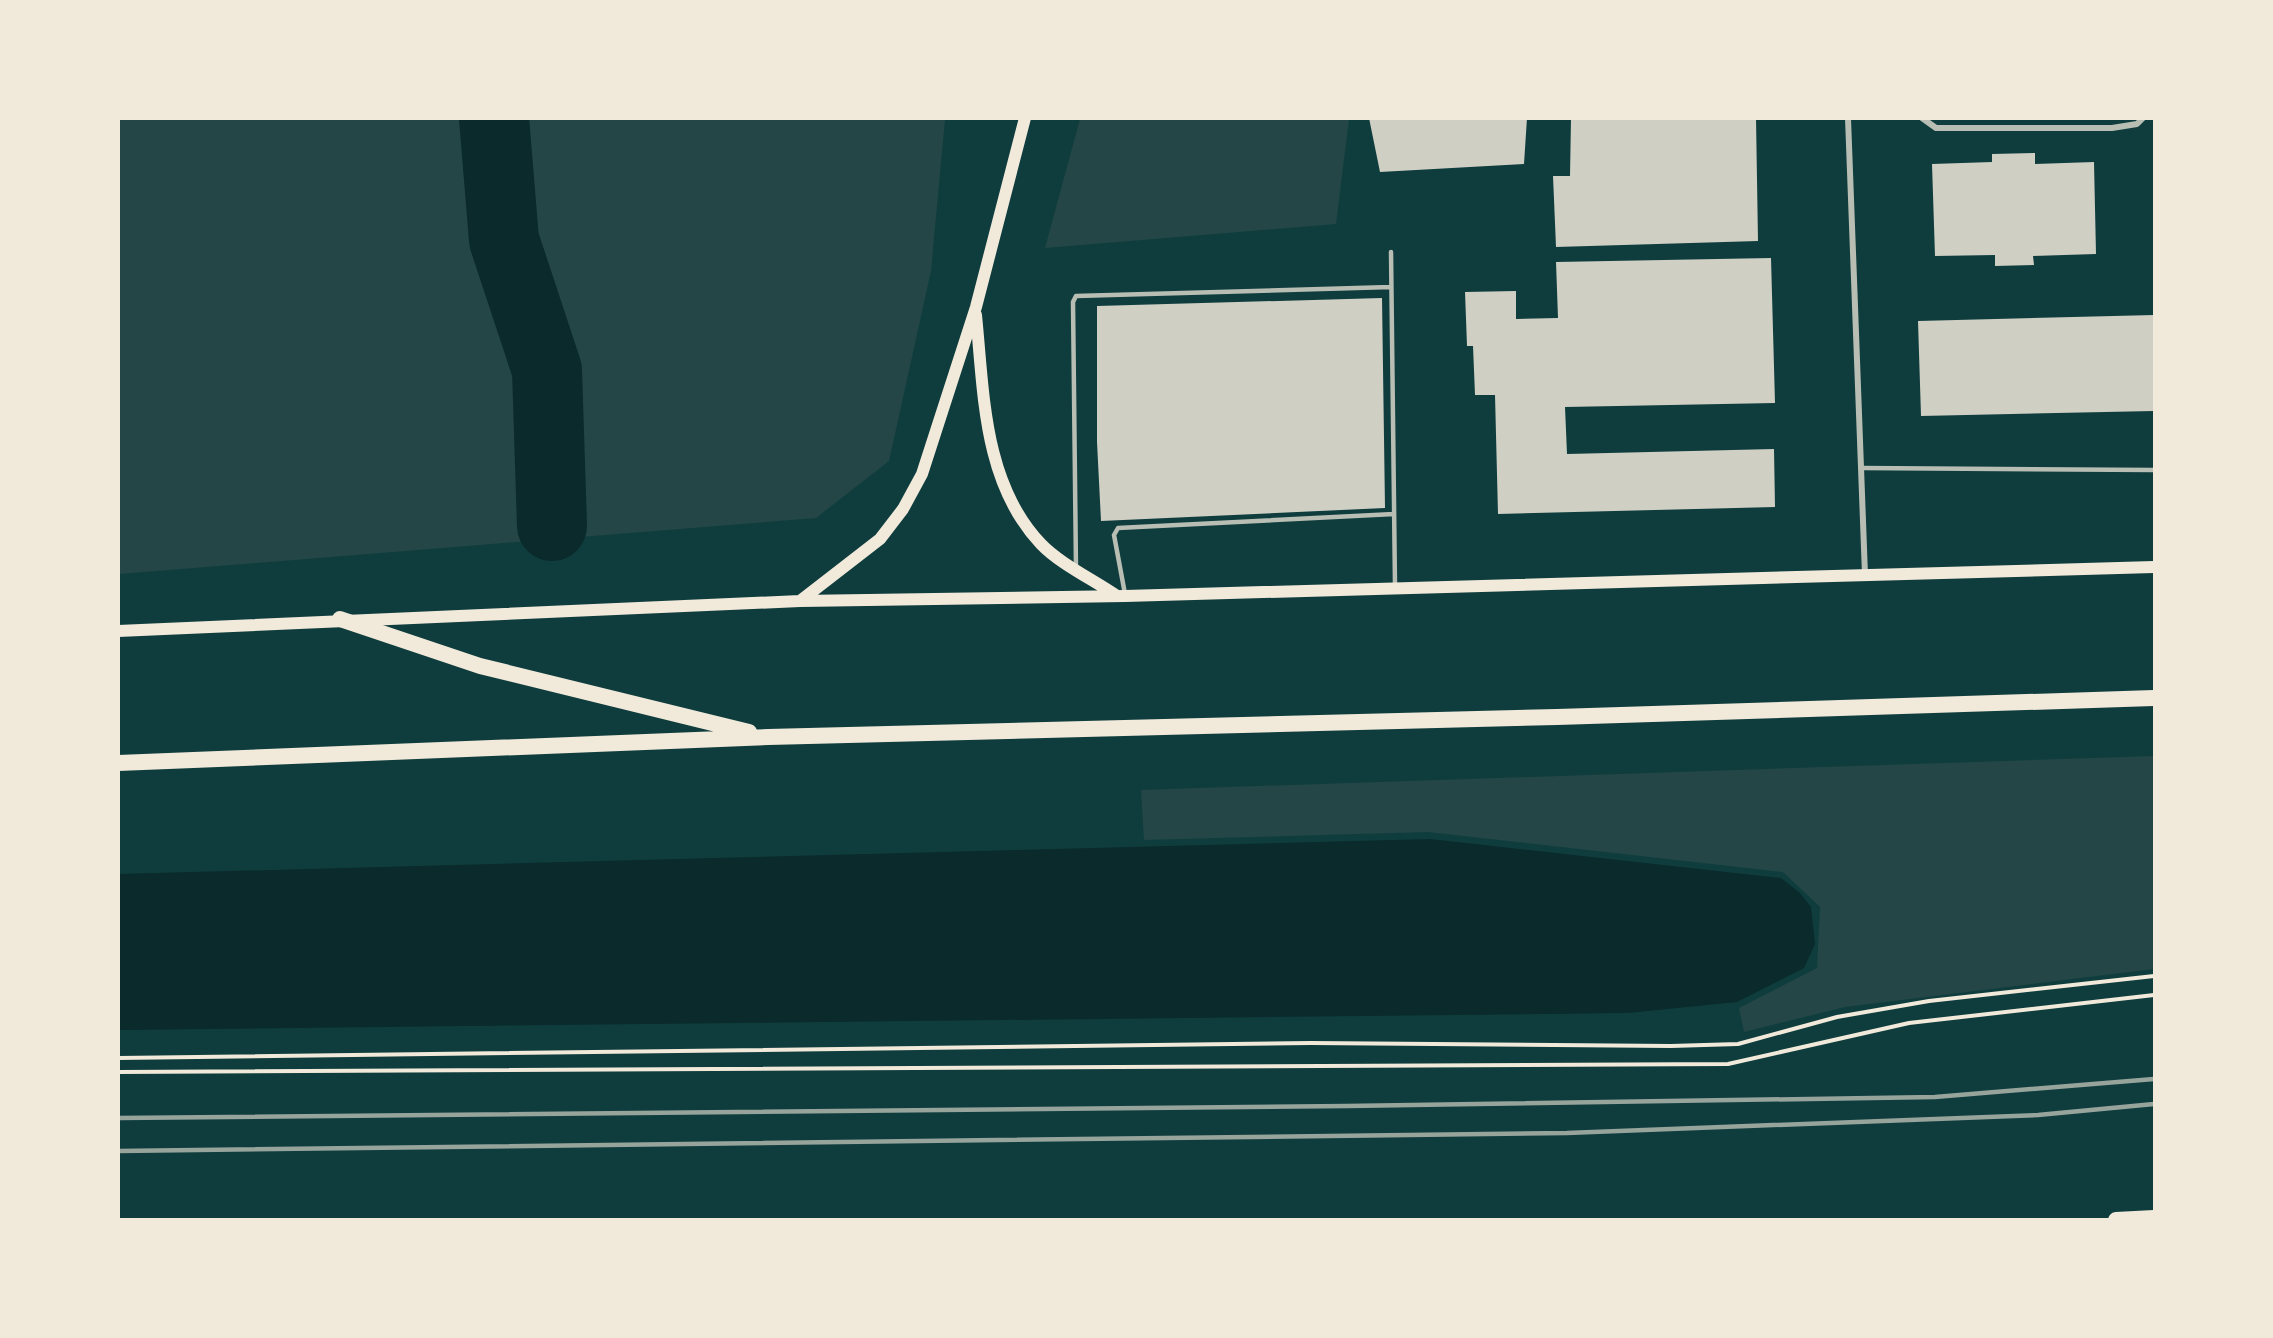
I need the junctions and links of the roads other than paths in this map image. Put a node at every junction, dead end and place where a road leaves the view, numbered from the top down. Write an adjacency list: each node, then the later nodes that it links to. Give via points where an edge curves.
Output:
1 (1025, 118): 7 (main road)
2 (1848, 118): 8 (street)
3 (1922, 118): 4 (street, via 1936,128 2112,128 2137,124)
4 (2143, 118)
5 (1390, 252): 6 (lane)
6 (1391, 287): 10 (lane); 12 (lane, via 1076,296 1073,302)
7 (976, 307): 12 (main road, via 986,416 1000,478 1018,516 1043,546); 16 (main road, via 922,474 903,509 861,556)
8 (1861, 468): 9 (lane); 13 (street)
9 (2154, 470)
10 (1394, 514): 14 (lane); 15 (lane, via 1118,528 1114,535)
11 (2154, 567): 13 (main road)
12 (1076, 569): 15 (main road)
13 (1865, 575): 14 (main road)
14 (1395, 588): 15 (main road)
15 (1121, 596): 16 (main road)
16 (800, 601): 17 (main road)
17 (340, 619): 18 (main road); 20 (highway, via 480,666)
18 (118, 631)
19 (2154, 698): 20 (highway)
20 (768, 737): 21 (highway)
21 (118, 763)
22 (2154, 1218): 23 (highway)
23 (2116, 1220)

